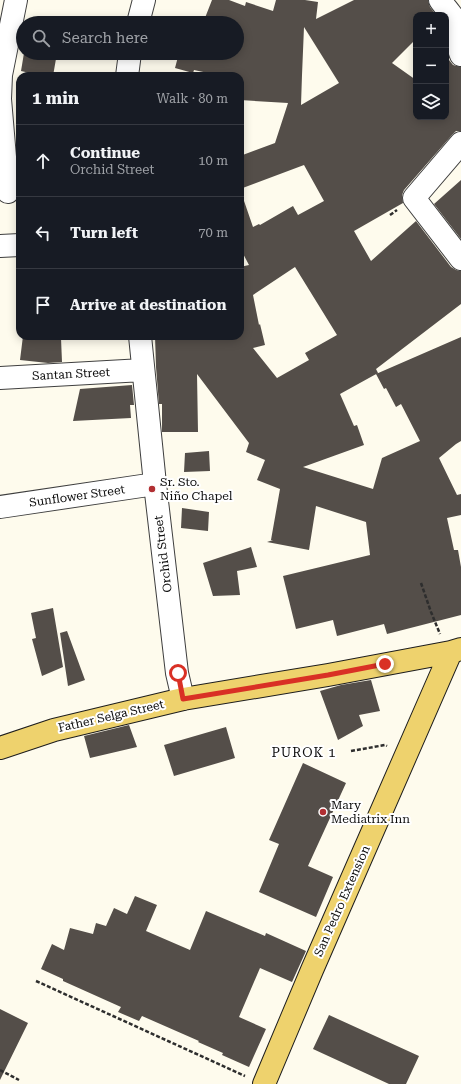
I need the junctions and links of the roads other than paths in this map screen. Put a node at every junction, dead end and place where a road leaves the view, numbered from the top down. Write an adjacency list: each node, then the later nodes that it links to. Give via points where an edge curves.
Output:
1 (16, 0): 9 (street, via 1,75 0,99)
2 (144, 0): 4 (street)
3 (440, 0): 5 (street, via 459,29 458,44)
4 (140, 16)
5 (461, 55)
6 (129, 60): 7 (street)
7 (128, 72)
8 (461, 143): 12 (street, via 414,198)
9 (9, 193)
10 (16, 245): 11 (street)
11 (0, 246)
12 (461, 260)
13 (140, 340): 14 (street, Orchid Street)
14 (143, 370): 15 (street, Santan Street); 16 (street, Orchid Street)
15 (0, 378)
16 (155, 484): 17 (street, Sunflower Street); 19 (street, Orchid Street)
17 (0, 507)
18 (456, 650): 19 (main road, Father Selga Street); 21 (main road, San Pedro Extension, via 406,755 315,963)
19 (183, 699): 20 (main road, Father Selga Street, via 54,730)
20 (0, 748)
21 (255, 1080)

